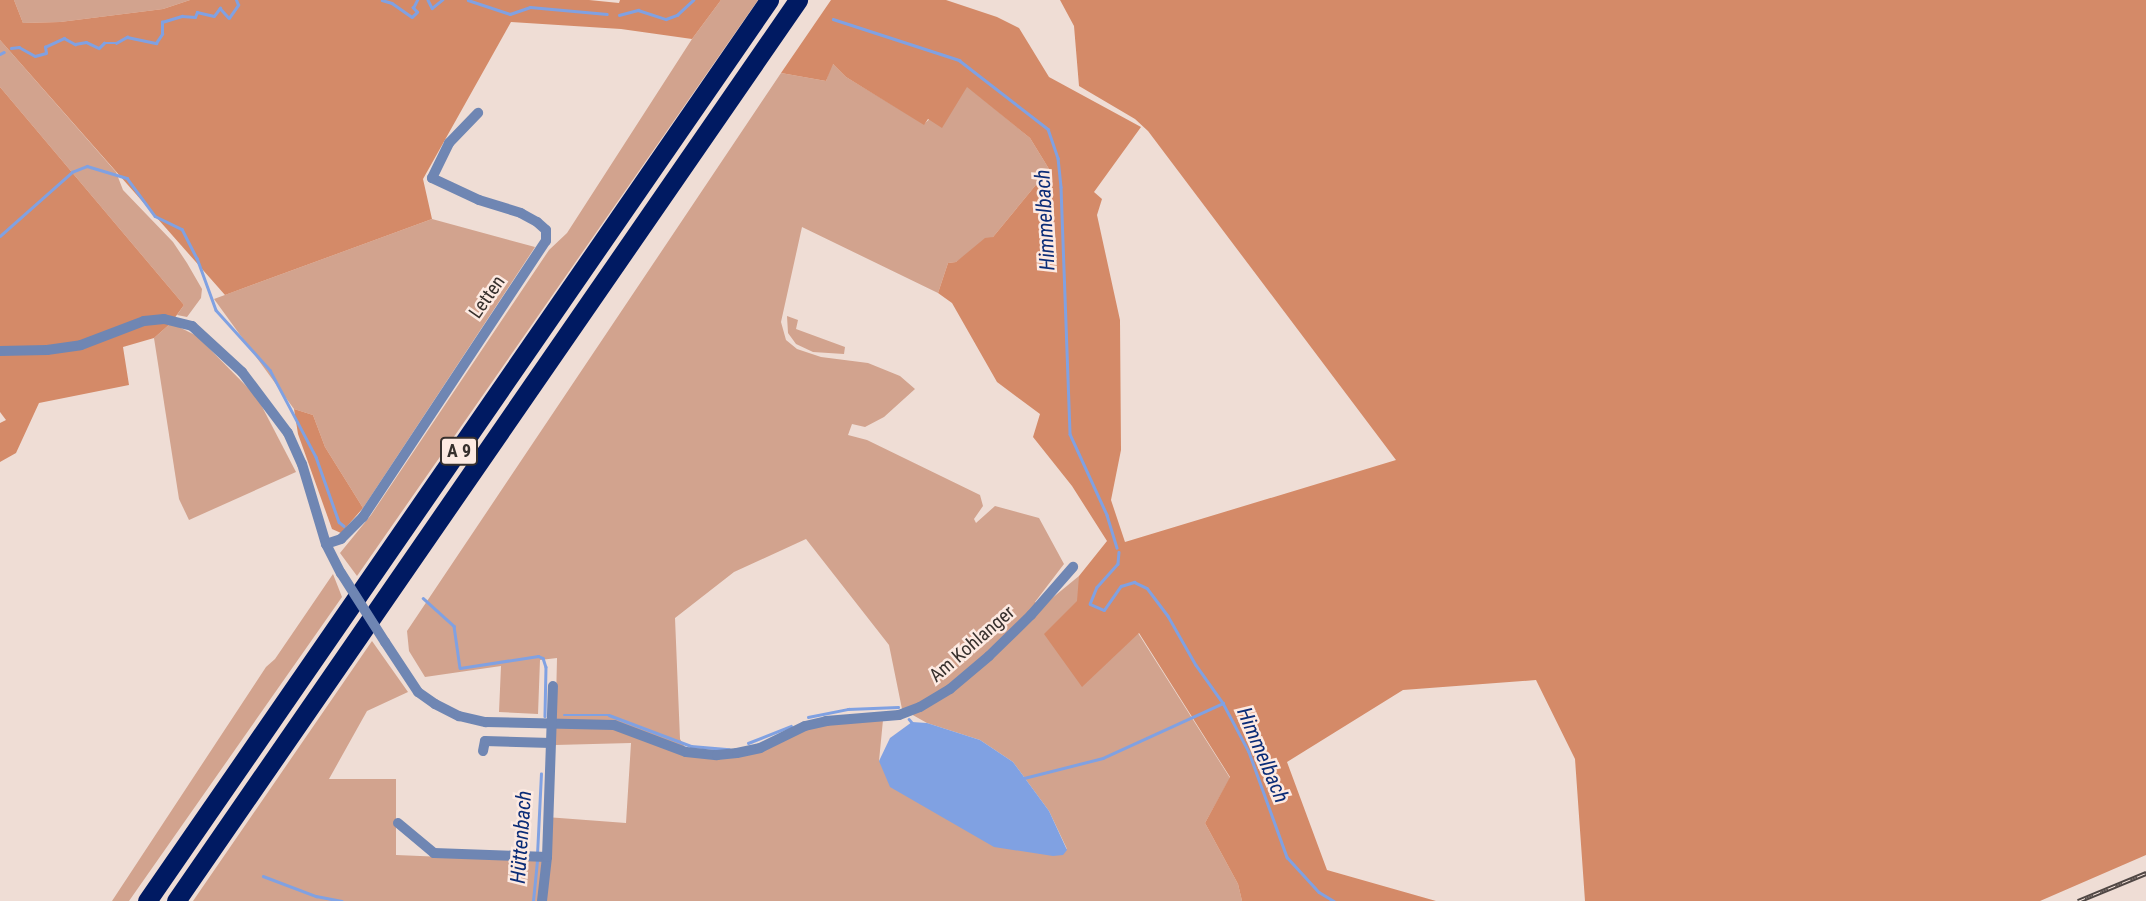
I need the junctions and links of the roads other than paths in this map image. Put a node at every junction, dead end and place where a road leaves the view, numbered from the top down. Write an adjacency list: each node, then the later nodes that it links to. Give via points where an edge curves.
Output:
1 (769, 0): 13 (highway, A 9)
2 (798, 0): 14 (highway, A 9)
3 (478, 113): 5 (street, Letten, via 449,143 432,178 537,222 546,230 546,241 363,517 341,539)
4 (0, 351): 5 (street, via 81,345 144,321 164,319 192,326 242,372 288,433)
5 (326, 544): 8 (street, bridge, via 418,692 444,709 486,722)
6 (1073, 567): 8 (street, Am Kohlanger, via 1031,615 950,689 899,715 826,721 760,748 718,755 687,752 614,725)
7 (553, 686): 8 (street)
8 (551, 723): 9 (street)
9 (551, 743): 10 (street, via 485,741); 12 (street)
10 (483, 751)
11 (398, 824): 12 (street, via 434,853)
12 (547, 857): 15 (street)
13 (146, 901)
14 (176, 901)
15 (542, 901)

